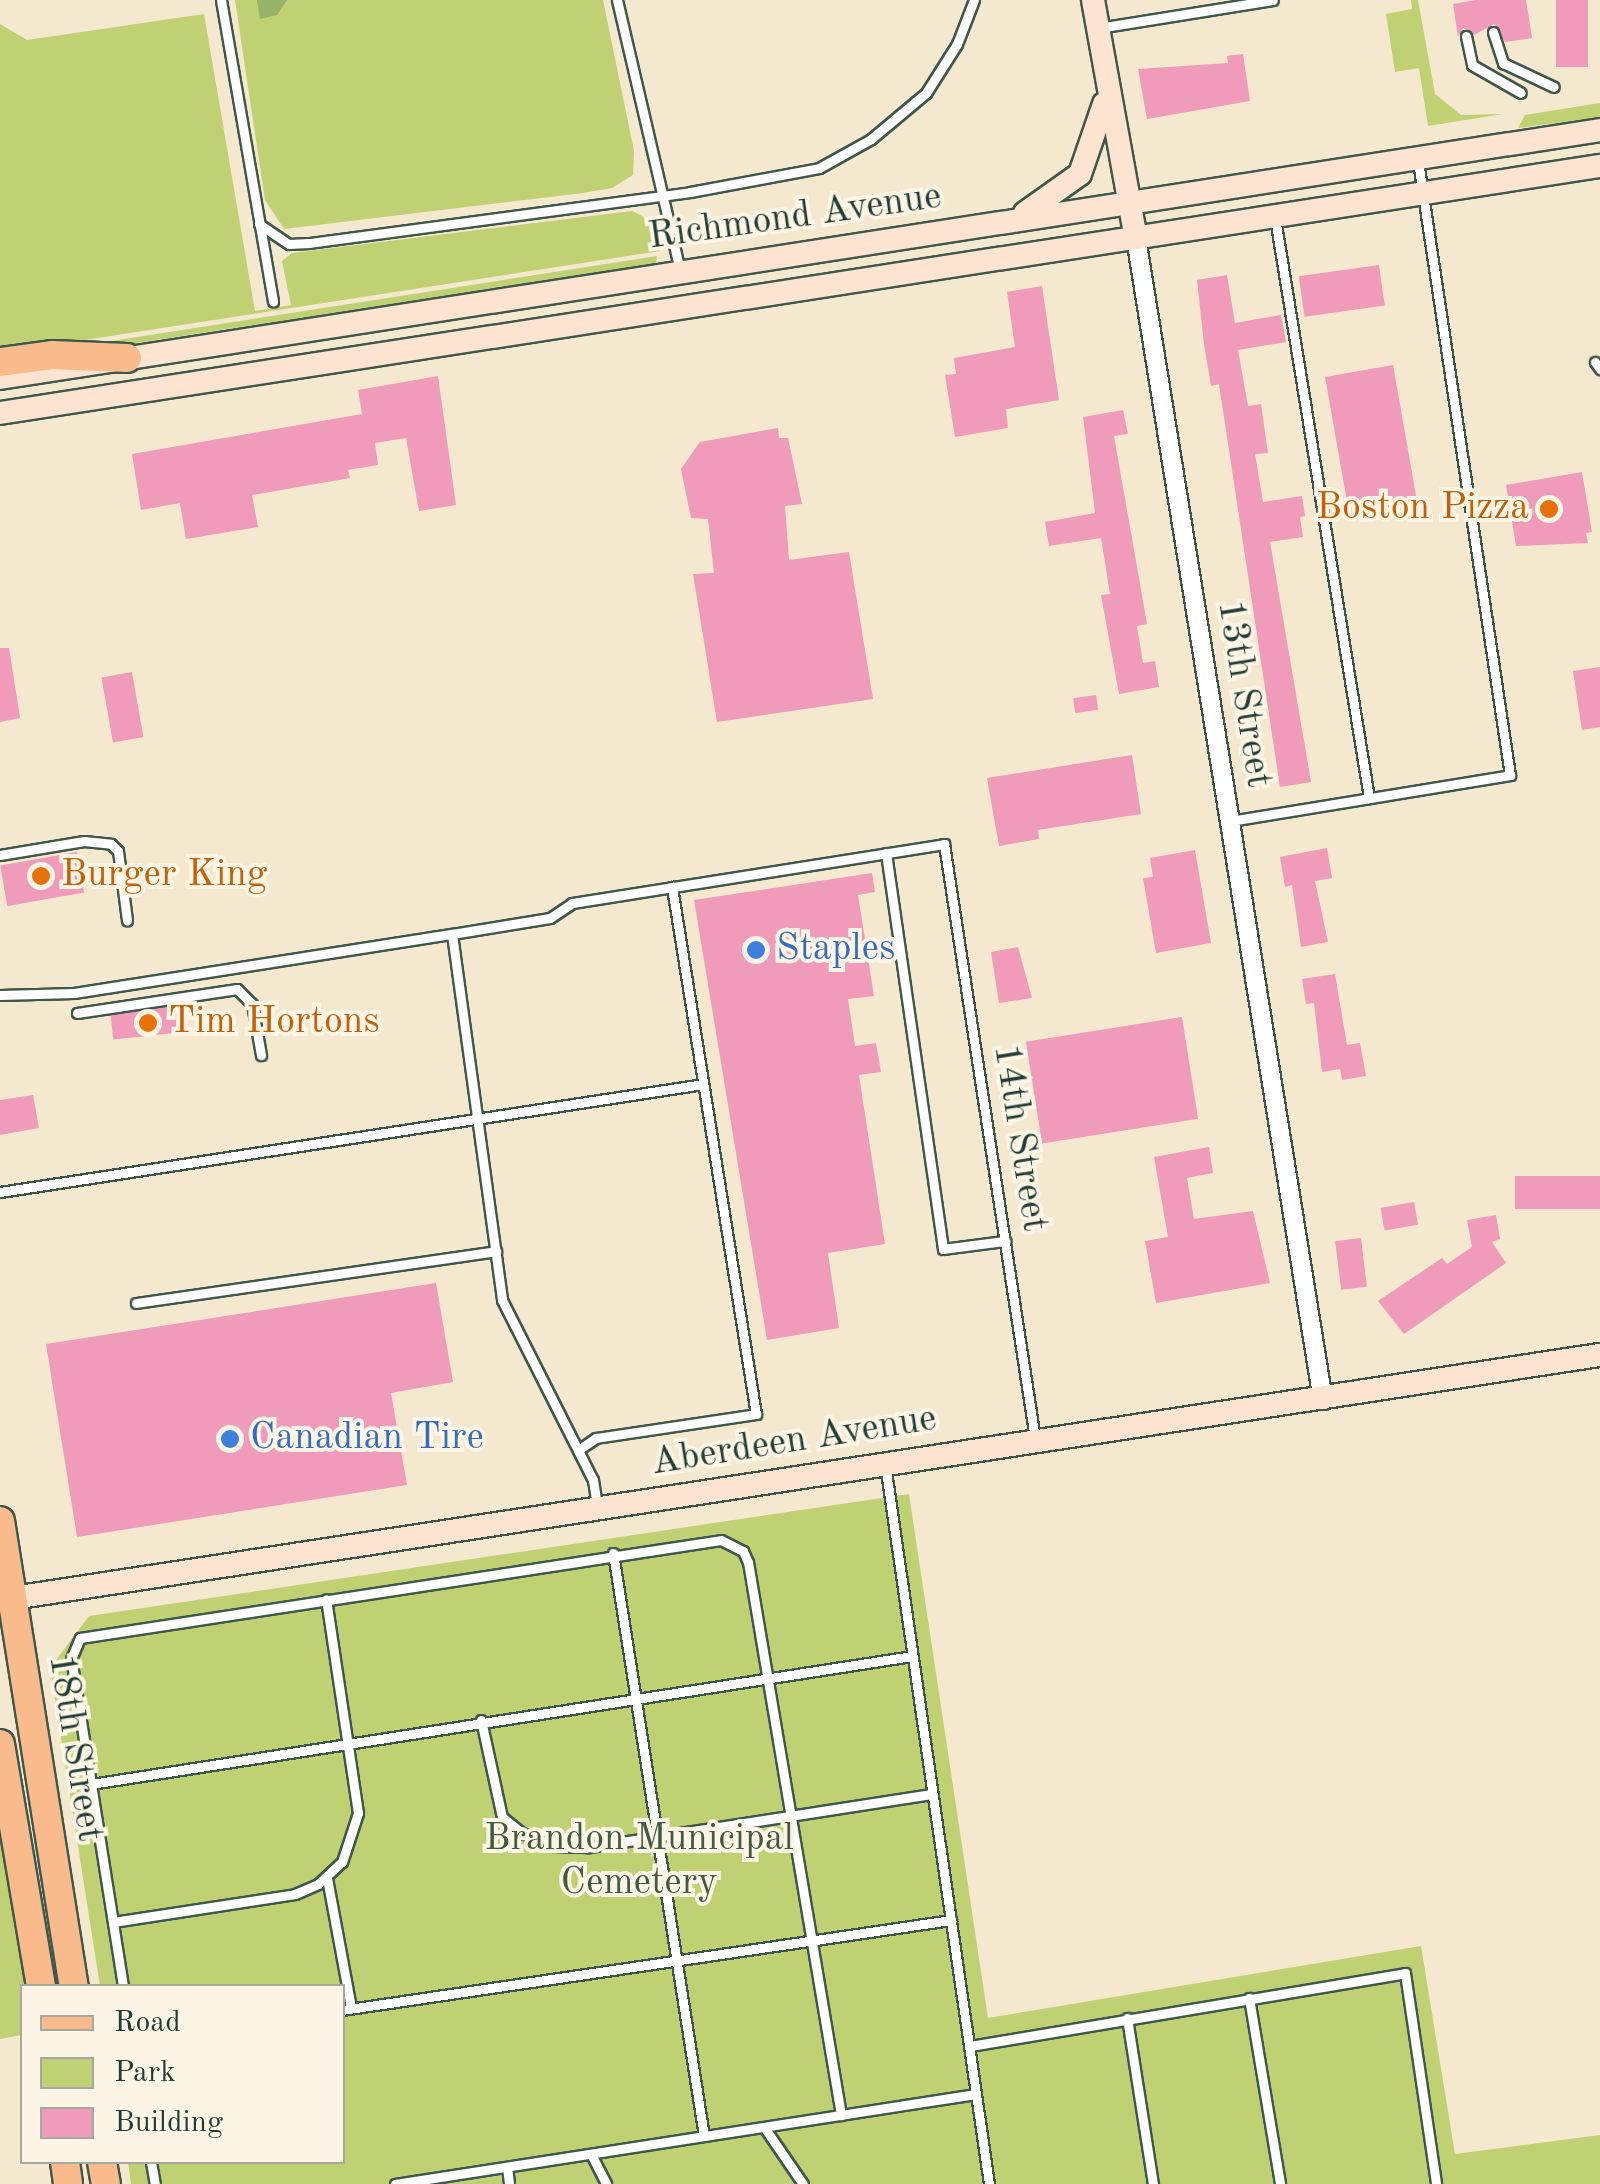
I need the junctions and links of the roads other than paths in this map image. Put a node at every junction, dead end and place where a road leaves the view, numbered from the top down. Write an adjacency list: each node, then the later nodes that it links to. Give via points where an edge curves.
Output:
1 (221, 0): 20 (lane)
2 (617, 0): 16 (lane)
3 (974, 0): 16 (lane, via 957,44 926,93 870,139 819,168)
4 (1093, 0): 6 (main road, 13th Street)
5 (1273, 0): 6 (lane)
6 (1097, 28): 10 (main road, 13th Street)
7 (1492, 32): 9 (lane, via 1503,64)
8 (1466, 36): 11 (lane, via 1472,65)
9 (1554, 88)
10 (1107, 91): 17 (main road, 13th Street); 19 (main road, via 1094,148 1080,174 1051,200)
11 (1522, 93)
12 (1600, 130): 13 (main road, Richmond Avenue)
13 (1418, 158): 15 (lane); 17 (main road, Richmond Avenue)
14 (1600, 166): 15 (main road, Richmond Avenue)
15 (1423, 193): 18 (main road, Richmond Avenue); 29 (lane, via 1510,774)
16 (660, 196): 20 (lane, via 309,243 289,244); 22 (lane)
17 (1127, 204): 19 (main road, Richmond Avenue); 21 (main road, 13th Street)
18 (1275, 217): 21 (main road, Richmond Avenue); 29 (lane)
19 (1003, 223): 22 (main road, Richmond Avenue)
20 (260, 224): 23 (lane)
21 (1136, 238): 24 (main road, Richmond Avenue); 30 (street, 13th Street)
22 (680, 270): 24 (street); 25 (main road, Richmond Avenue)
23 (273, 302)
24 (686, 308): 28 (main road, Richmond Avenue)
25 (127, 358): 26 (main road, via 52,355); 27 (main road, Richmond Avenue)
26 (0, 362)
27 (0, 378)
28 (0, 413)
29 (1369, 798): 30 (lane)
30 (1227, 821): 46 (street, 13th Street)
31 (886, 854): 33 (lane); 42 (lane, 14th Street, via 944,844); 42 (lane, via 943,1249)
32 (0, 855): 34 (lane, via 84,841 111,844 118,851)
33 (672, 887): 35 (lane, via 572,903 550,918); 39 (lane)
34 (127, 920)
35 (452, 934): 36 (lane, via 52,996); 40 (lane)
36 (0, 994)
37 (77, 1013): 38 (lane, via 237,989 252,1004)
38 (261, 1055)
39 (703, 1084): 40 (lane); 48 (lane, via 756,1414 596,1438)
40 (480, 1118): 41 (lane); 43 (lane)
41 (0, 1192)
42 (1005, 1241): 47 (lane, 14th Street)
43 (496, 1251): 44 (lane); 48 (lane, via 502,1300)
44 (136, 1303)
45 (1600, 1355): 46 (main road, Aberdeen Avenue)
46 (1322, 1400): 47 (main road, Aberdeen Avenue)
47 (1035, 1441): 49 (main road, Aberdeen Avenue)
48 (578, 1450): 50 (lane)
49 (885, 1463): 50 (main road, Aberdeen Avenue); 55 (lane)
50 (598, 1509): 54 (main road, Aberdeen Avenue)
51 (0, 1521): 54 (main road, 18th Street)
52 (613, 1553): 53 (lane); 56 (lane, via 712,1540 736,1546 746,1557); 57 (lane)
53 (326, 1598): 59 (lane); 61 (lane, via 84,1637 73,1646)
54 (6, 1600): 71 (main road, 18th Street)
55 (912, 1656): 56 (lane); 62 (lane)
56 (766, 1676): 57 (lane); 63 (lane)
57 (634, 1698): 58 (lane); 64 (lane)
58 (481, 1720): 59 (lane); 64 (lane, via 497,1805 509,1826 572,1848)
59 (348, 1741): 61 (lane); 65 (lane, via 358,1824 349,1850)
60 (0, 1744): 70 (main road, 18th Street)
61 (92, 1784): 67 (lane)
62 (932, 1794): 63 (lane); 66 (lane)
63 (790, 1816): 64 (lane); 68 (lane)
64 (654, 1838): 69 (lane)
65 (326, 1878): 67 (lane, via 281,1897); 73 (lane)
66 (950, 1920): 68 (lane); 77 (lane)
67 (112, 1922): 72 (lane)
68 (808, 1941): 69 (lane); 79 (lane)
69 (674, 1960): 75 (lane); 81 (lane)
70 (41, 1984)
71 (74, 1984)
72 (123, 1984)
73 (343, 1984)
74 (1250, 1998): 76 (lane); 90 (lane); 91 (lane, via 1405,1972)
75 (347, 2009)
76 (1127, 2018): 77 (lane); 89 (lane)
77 (970, 2046): 78 (lane)
78 (976, 2094): 79 (lane); 88 (lane)
79 (841, 2114): 80 (lane)
80 (764, 2127): 81 (lane); 87 (lane)
81 (704, 2136): 82 (lane)
82 (591, 2154): 83 (lane); 86 (lane)
83 (507, 2167): 84 (lane); 85 (lane)
84 (395, 2184)
85 (509, 2184)
86 (606, 2184)
87 (803, 2184)
88 (990, 2184)
89 (1153, 2184)
90 (1280, 2184)
91 (1436, 2184)

